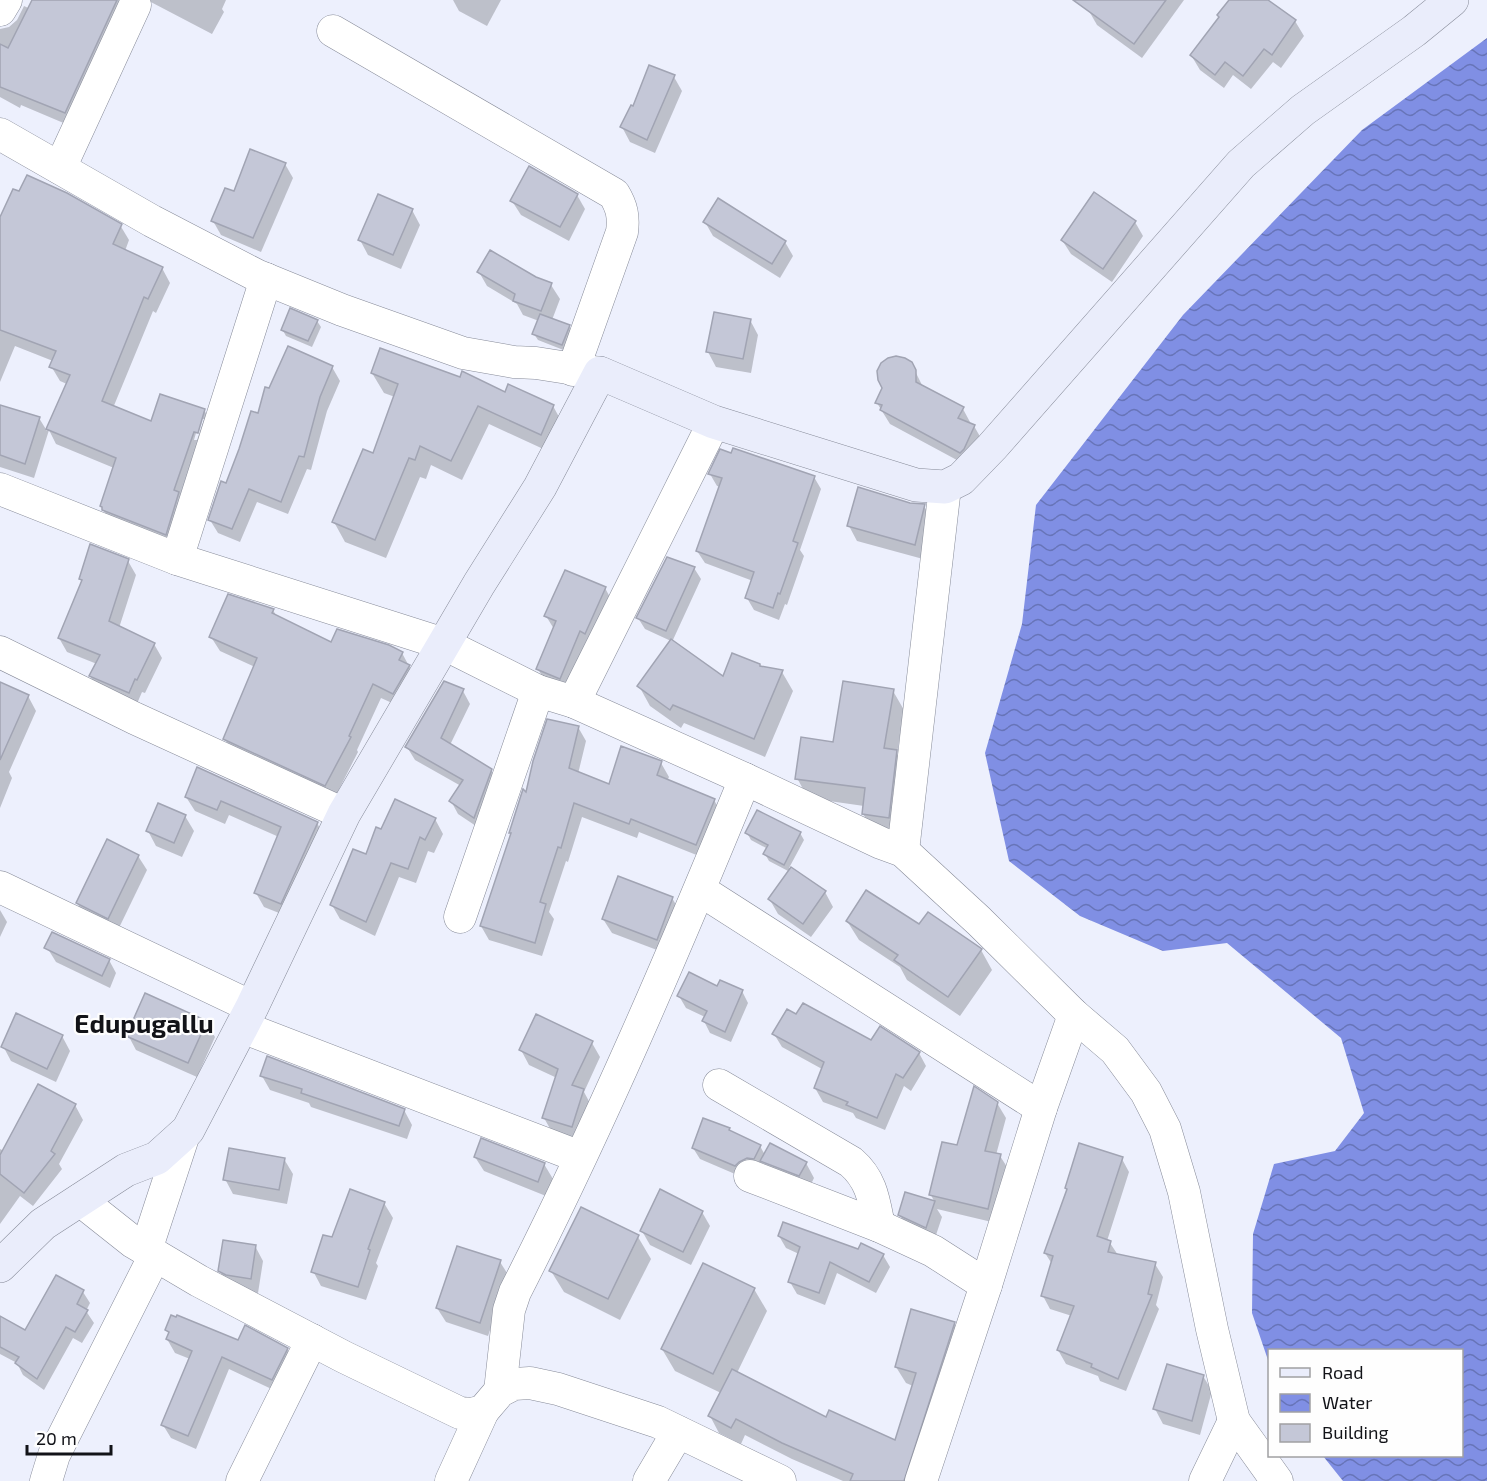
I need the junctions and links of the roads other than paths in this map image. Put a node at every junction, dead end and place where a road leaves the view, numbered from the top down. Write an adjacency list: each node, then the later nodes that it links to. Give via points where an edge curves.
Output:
1 (6, 0): 4 (street)
2 (1452, 0): 11 (main road, via 1304,110 1241,164 992,447 961,479)
3 (135, 5): 7 (street)
4 (0, 10)
5 (333, 31): 9 (street, via 614,194 621,204 622,232)
6 (0, 137): 7 (street)
7 (60, 168): 8 (street, via 152,221)
8 (266, 279): 9 (street, via 464,353); 13 (street)
9 (586, 371): 10 (main road); 14 (main road, via 540,487)
10 (714, 422): 11 (main road, via 916,485); 17 (street)
11 (945, 487): 20 (street)
12 (0, 489): 13 (street)
13 (177, 560): 14 (street)
14 (444, 644): 16 (street); 19 (main road)
15 (0, 652): 19 (street)
16 (538, 691): 17 (street); 23 (street)
17 (574, 702): 18 (street)
18 (745, 778): 20 (street); 22 (street)
19 (344, 814): 25 (main road)
20 (903, 851): 24 (street)
21 (0, 887): 25 (street)
22 (700, 890): 27 (street); 29 (street)
23 (460, 917)
24 (1074, 1015): 27 (street); 38 (street, via 1115,1050 1146,1092 1165,1129 1184,1192)
25 (247, 1017): 28 (main road); 29 (street)
26 (719, 1085): 32 (street, via 851,1162 863,1173)
27 (1041, 1108): 35 (street)
28 (184, 1134): 31 (main road, via 157,1158 126,1170); 33 (street)
29 (580, 1157): 37 (street, via 515,1292)
30 (750, 1176): 32 (street)
31 (80, 1200): 33 (street); 34 (main road, via 43,1224)
32 (879, 1226): 35 (street, via 933,1251)
33 (150, 1253): 36 (street); 40 (street, via 54,1455)
34 (0, 1266)
35 (986, 1285): 45 (street)
36 (312, 1340): 37 (street, via 460,1413 472,1414); 41 (street)
37 (491, 1401): 39 (street, via 514,1384 530,1383 658,1422); 42 (street)
38 (1234, 1421): 46 (street); 47 (street)
39 (678, 1432): 43 (street); 44 (street)
40 (46, 1481)
41 (242, 1481)
42 (451, 1481)
43 (649, 1481)
44 (780, 1481)
45 (921, 1481)
46 (1204, 1481)
47 (1277, 1481)

